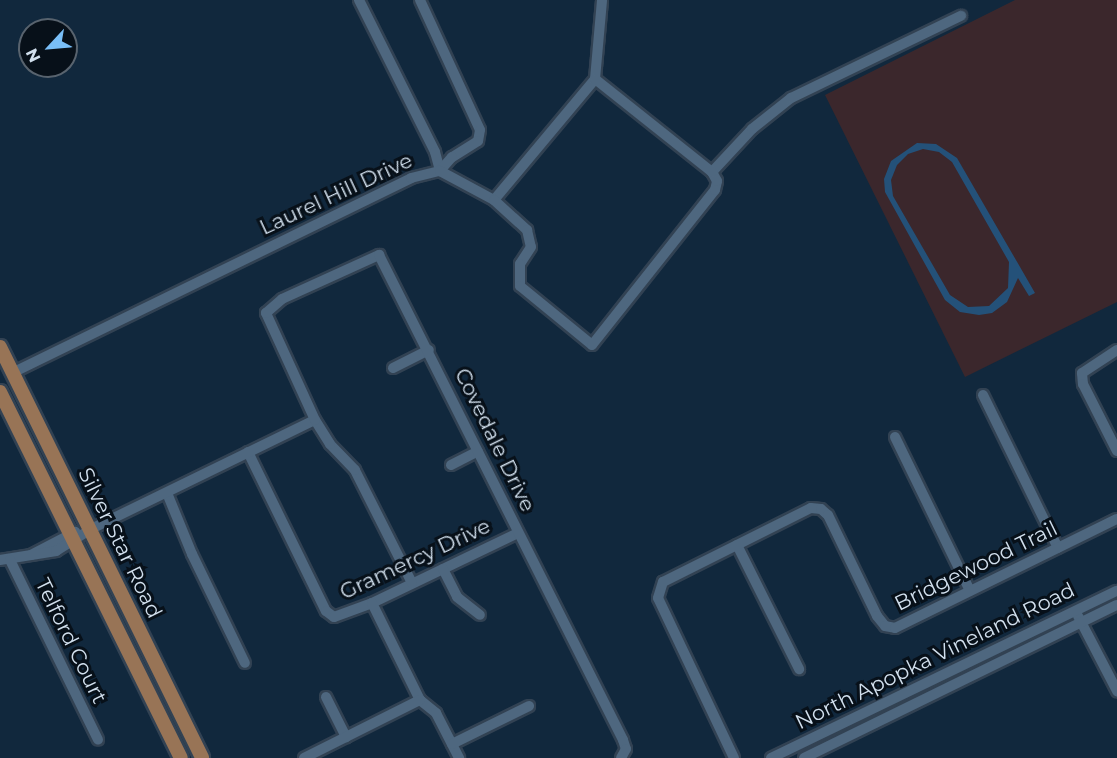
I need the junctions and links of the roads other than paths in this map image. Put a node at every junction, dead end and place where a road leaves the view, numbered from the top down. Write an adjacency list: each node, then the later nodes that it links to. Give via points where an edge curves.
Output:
1 (359, 0): 6 (street, via 435,152)
2 (420, 0): 6 (street, via 480,130 478,141 452,157)
3 (602, 0): 5 (street)
4 (961, 16): 7 (street, via 791,98 759,123)
5 (596, 79): 7 (street); 8 (street)
6 (440, 171): 8 (street, Laurel Hill Drive); 13 (street, Laurel Hill Drive, via 411,178)
7 (712, 172): 8 (street, Laurel Hill Drive, via 717,181 715,190 592,345 520,286 520,264 531,247 531,238)
8 (494, 200)
9 (0, 347): 13 (main road, Silver Star Road)
10 (429, 350): 12 (street); 16 (street, Covedale Drive, via 379,255 282,299 266,313); 18 (street, Covedale Drive)
11 (1117, 350): 19 (street, via 1096,360 1082,373 1083,384)
12 (393, 368)
13 (6, 370): 24 (main road, Silver Star Road)
14 (0, 392): 26 (main road, Silver Star Road)
15 (983, 395): 28 (street)
16 (315, 420): 20 (street); 31 (street, via 330,444 355,470)
17 (895, 437): 32 (street)
18 (478, 451): 21 (street); 25 (street, Covedale Drive)
19 (1117, 451)
20 (248, 452): 22 (street); 34 (street, Gramercy Drive, via 326,611 334,617 346,615)
21 (450, 465)
22 (167, 493): 24 (street); 39 (street)
23 (1117, 519): 28 (street, Bridgewood Trail)
24 (89, 530): 26 (street); 51 (main road, Silver Star Road)
25 (519, 532): 30 (street, Gramercy Drive); 54 (street, Covedale Drive, via 623,740 626,749)
26 (73, 537): 29 (street, via 25,558); 41 (main road, Silver Star Road)
27 (737, 545): 32 (street, Bridgewood Trail, via 811,508 821,509 828,515 885,626 895,627); 40 (street); 55 (street, Bridgewood Trail, via 658,588 658,598)
28 (1058, 548): 32 (street, Bridgewood Trail)
29 (5, 560): 47 (street, Telford Court)
30 (442, 569): 31 (street, Gramercy Drive); 37 (street, via 457,597)
31 (412, 583): 34 (street, Gramercy Drive)
32 (970, 591)
33 (1117, 591): 36 (street, North Apopka Vineland Road)
34 (372, 603): 44 (street)
35 (1117, 605): 38 (street, North Apopka Vineland Road)
36 (1074, 609): 38 (street); 56 (street, North Apopka Vineland Road)
37 (480, 615)
38 (1081, 620): 42 (street); 57 (street, North Apopka Vineland Road)
39 (245, 663)
40 (799, 669)
41 (147, 688): 49 (main road, Silver Star Road); 50 (main road, via 163,704)
42 (1117, 691)
43 (326, 697): 46 (street)
44 (420, 700): 46 (street); 48 (street, via 436,713)
45 (529, 706): 48 (street)
46 (345, 737): 52 (street)
47 (98, 740)
48 (452, 744): 53 (street)
49 (181, 758)
50 (190, 758)
51 (202, 758)
52 (304, 758)
53 (459, 758)
54 (621, 758)
55 (734, 758)
56 (771, 758)
57 (804, 758)

